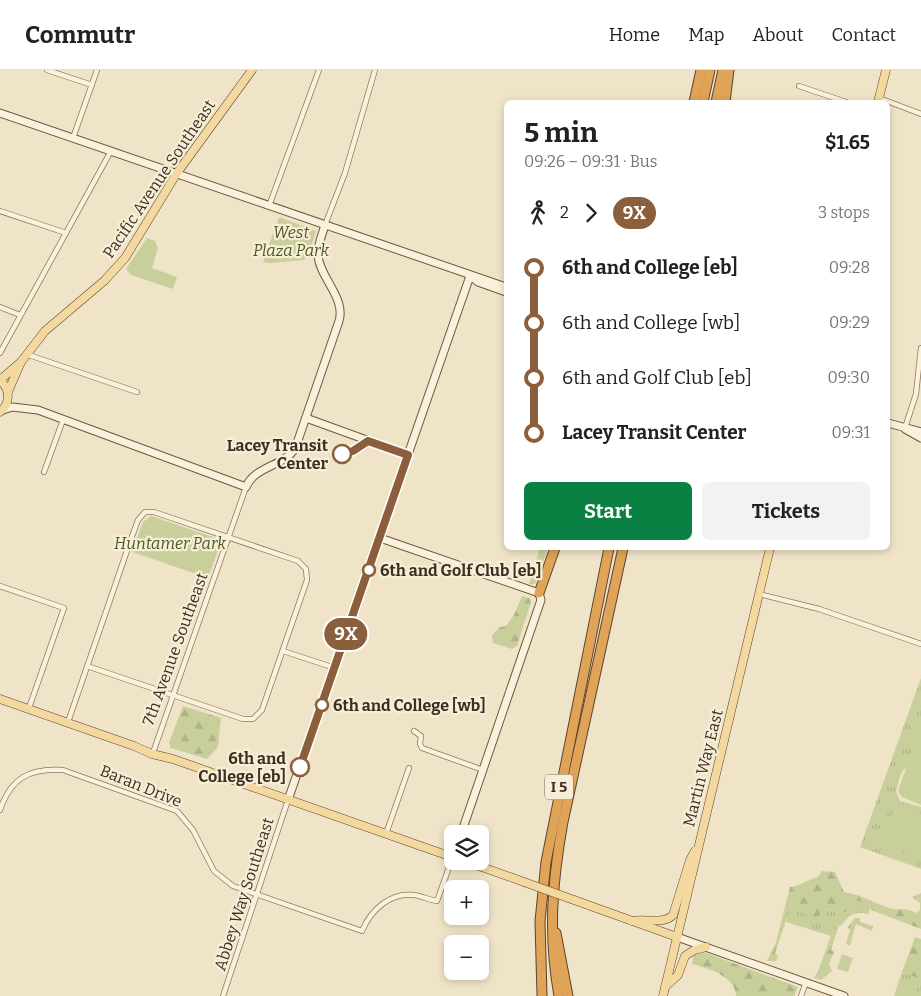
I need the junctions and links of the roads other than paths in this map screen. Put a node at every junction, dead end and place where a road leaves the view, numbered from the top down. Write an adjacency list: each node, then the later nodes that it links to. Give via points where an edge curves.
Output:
1 (47, 70): 11 (street)
2 (97, 70): 11 (street)
3 (252, 70): 24 (main road, Pacific Avenue Southeast)
4 (319, 70): 25 (street)
5 (375, 70): 27 (street, 7th Avenue Southeast, via 345,172)
6 (701, 70): 13 (highway)
7 (710, 70): 14 (highway)
8 (723, 70): 15 (highway)
9 (729, 70): 16 (highway)
10 (886, 70): 18 (main road)
11 (92, 86): 22 (street)
12 (798, 86): 17 (street)
13 (694, 100)
14 (703, 100)
15 (716, 100)
16 (726, 100)
17 (840, 100)
18 (878, 100)
19 (890, 104): 21 (street)
20 (0, 113): 22 (street)
21 (921, 114)
22 (73, 138): 23 (street)
23 (111, 151): 24 (street); 28 (street)
24 (177, 173): 25 (street); 36 (main road, Pacific Avenue Southeast, via 125,258 50,326)
25 (269, 206): 27 (street)
26 (0, 211): 28 (street)
27 (325, 225): 29 (street); 44 (street, 7th Avenue Southeast, via 318,249 319,262 342,311)
28 (66, 233): 33 (street)
29 (470, 276): 30 (street); 31 (street); 50 (street)
30 (504, 286)
31 (504, 291)
32 (0, 307): 33 (street)
33 (20, 315): 35 (street)
34 (921, 348): 38 (street)
35 (0, 353)
36 (26, 354): 37 (main road, Pacific Avenue Southeast); 40 (street)
37 (21, 362): 39 (main road, Pacific Avenue Southeast); 41 (main road, Pacific Avenue Southeast)
38 (920, 374): 47 (street)
39 (0, 380): 41 (main road)
40 (137, 392)
41 (8, 394): 42 (street, via 15,404); 43 (main road, Pacific Avenue Southeast)
42 (26, 408): 43 (street, via 12,407); 45 (street)
43 (2, 411)
44 (306, 418): 50 (street); 52 (street, 7th Avenue Southeast, via 289,457 254,474)
45 (63, 420): 51 (street); 52 (street)
46 (890, 423): 47 (street)
47 (905, 428): 48 (street); 49 (street)
48 (921, 432)
49 (921, 438)
50 (408, 455): 54 (street)
51 (44, 472)
52 (246, 487): 53 (street, 7th Avenue Southeast)
53 (229, 536): 63 (street, via 298,561 306,569 307,580); 64 (street, via 154,512 142,515); 66 (street, 7th Avenue Southeast)
54 (380, 538): 60 (street); 65 (street)
55 (555, 550): 60 (highway)
56 (609, 550): 92 (highway, I 5, via 546,862 540,921)
57 (624, 550): 85 (highway, I 5, via 563,822)
58 (770, 550): 61 (main road, Martin Way East)
59 (0, 586): 68 (street, via 64,608)
60 (539, 593): 75 (street, via 540,606)
61 (759, 594): 62 (street, via 819,609); 80 (main road, Martin Way East)
62 (921, 644)
63 (282, 651): 65 (street); 66 (street, via 262,710 253,719 243,719)
64 (87, 666): 66 (street); 69 (street)
65 (334, 668): 76 (street)
66 (174, 695): 72 (street, 7th Avenue Southeast)
67 (0, 699): 68 (main road)
68 (29, 708): 69 (main road)
69 (68, 722): 71 (main road)
70 (414, 731): 75 (street, via 421,736 422,748)
71 (134, 746): 72 (main road); 73 (main road)
72 (154, 750): 73 (main road)
73 (173, 759): 76 (main road)
74 (409, 768): 79 (street)
75 (483, 770): 78 (street)
76 (288, 800): 79 (main road); 84 (street, Abbey Way Southeast)
77 (0, 810): 84 (street, Baran Drive, via 7,792 20,778 44,770 63,770 177,811 193,830 219,876 233,886)
78 (464, 825)
79 (386, 834): 81 (main road)
80 (698, 845): 86 (main road, via 673,915 661,921 643,918); 87 (main road, Martin Way East)
81 (444, 855)
82 (448, 870): 84 (street, Baran Drive, via 437,901 409,894 390,899 373,912 362,931)
83 (489, 870): 86 (main road, bridge)
84 (256, 894): 91 (street, Abbey Way Southeast)
85 (552, 900): 93 (highway, I 5, via 552,944); 94 (highway)
86 (632, 921): 87 (main road)
87 (677, 937): 88 (street); 90 (main road, Martin Way East)
88 (706, 947): 89 (street); 90 (main road, via 685,956 678,975)
89 (806, 982): 96 (street); 97 (street)
90 (665, 988): 95 (main road, Martin Way East)
91 (223, 996)
92 (543, 996)
93 (559, 996)
94 (568, 996)
95 (663, 996)
96 (801, 996)
97 (844, 996)

